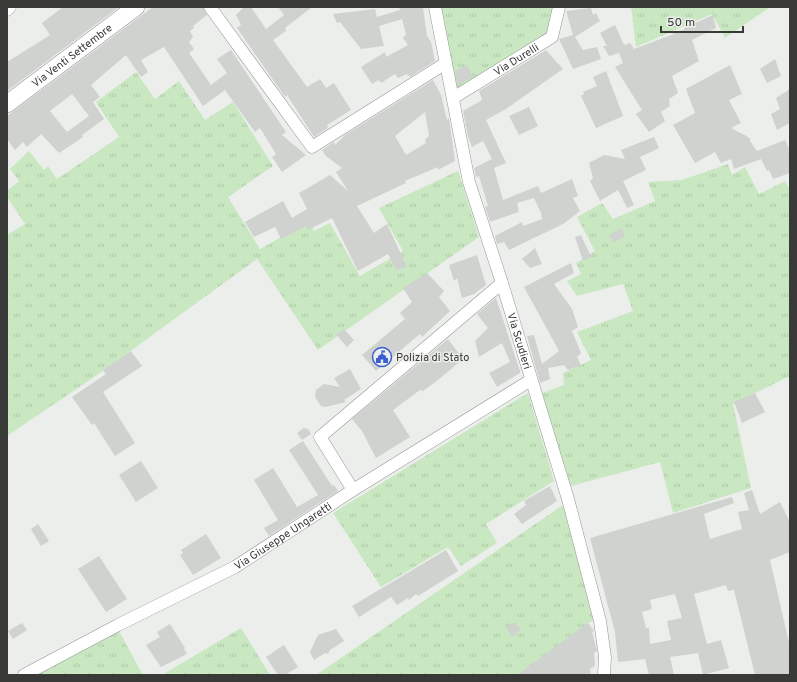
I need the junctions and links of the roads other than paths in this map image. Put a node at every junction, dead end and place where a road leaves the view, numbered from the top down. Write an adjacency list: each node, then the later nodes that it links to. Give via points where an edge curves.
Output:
1 (10, 7): 6 (street)
2 (136, 7): 9 (main road, Via Venti Settembre)
3 (210, 7): 7 (street, via 312,147)
4 (435, 7): 7 (street, Via Scudieri)
5 (559, 7): 8 (street, Via Durelli, via 552,37)
6 (7, 10)
7 (446, 63): 8 (street, Via Scudieri)
8 (453, 98): 10 (street, Via Scudieri, via 469,182)
9 (7, 104)
10 (502, 283): 11 (street, Via Scudieri); 12 (street, via 320,437)
11 (531, 380): 12 (street, Via Giuseppe Ungaretti); 14 (street, Via Scudieri, via 568,499 600,621 605,657)
12 (353, 490): 13 (street, Via Giuseppe Ungaretti, via 235,567)
13 (24, 675)
14 (604, 675)

